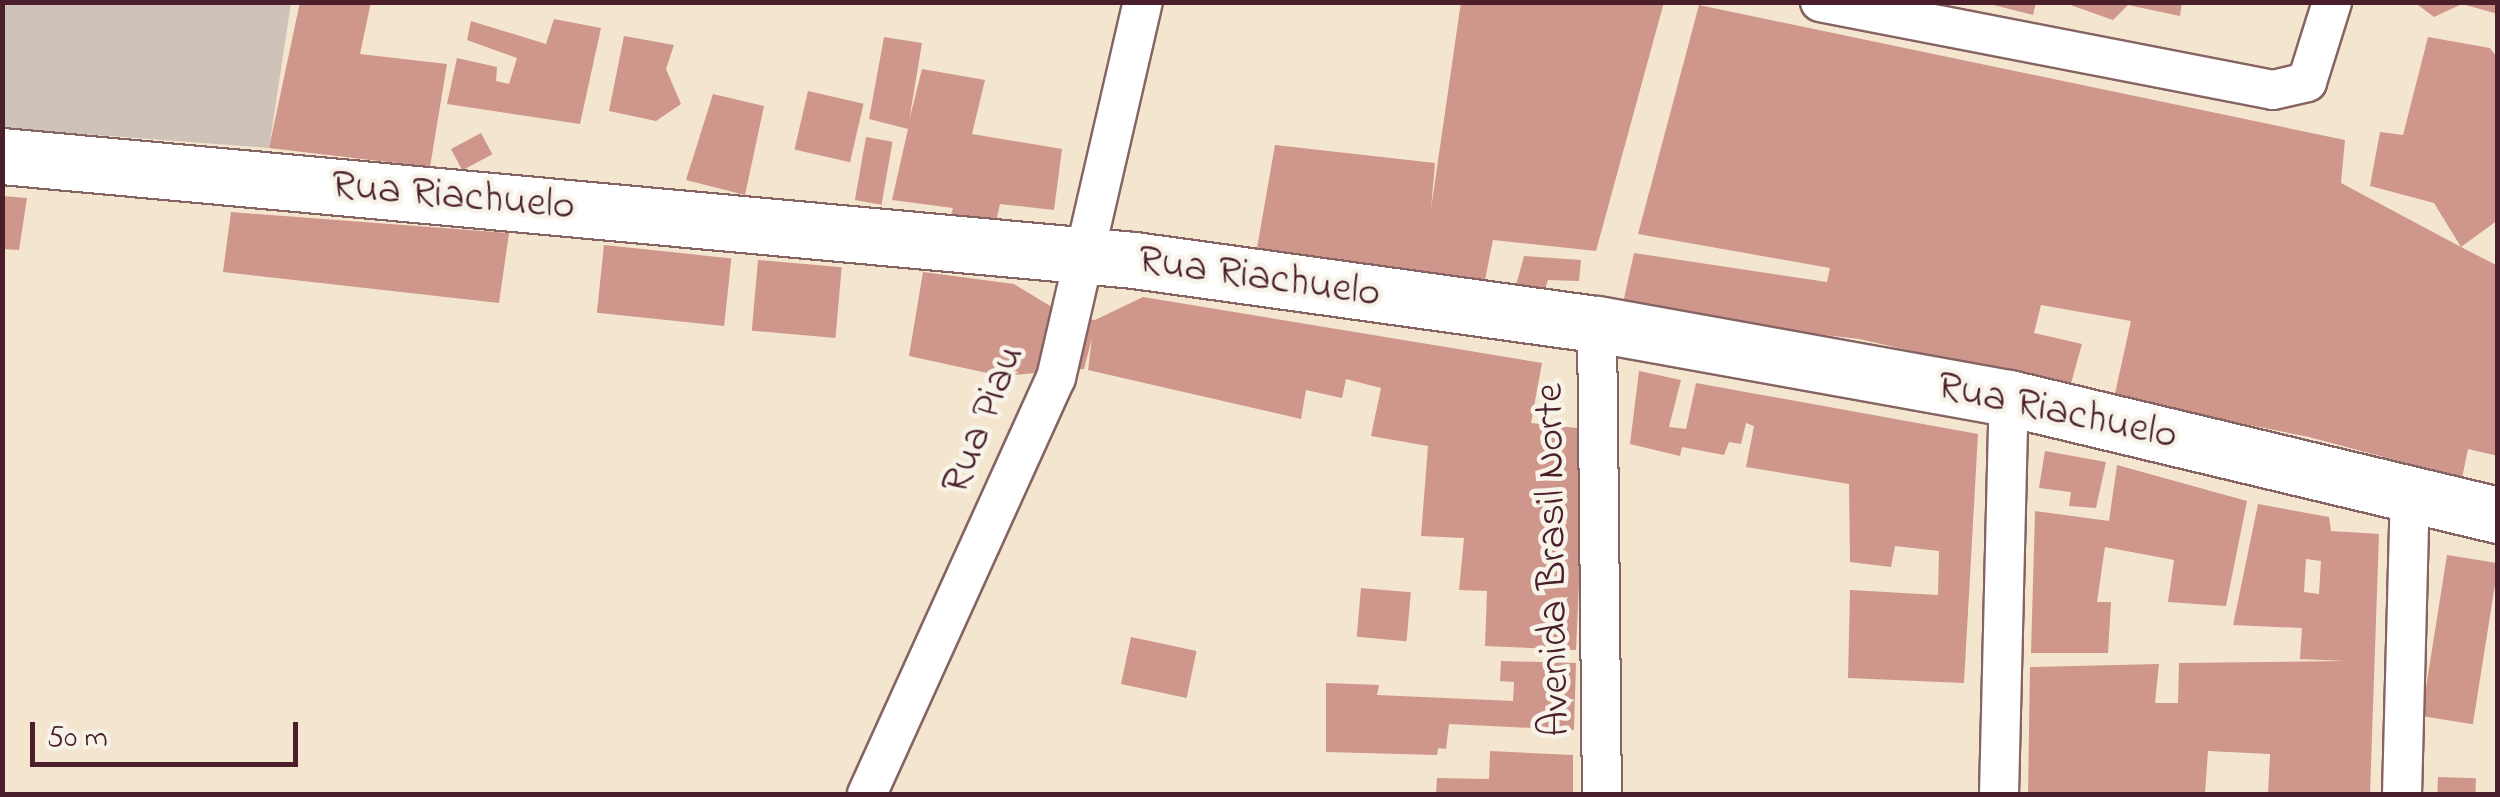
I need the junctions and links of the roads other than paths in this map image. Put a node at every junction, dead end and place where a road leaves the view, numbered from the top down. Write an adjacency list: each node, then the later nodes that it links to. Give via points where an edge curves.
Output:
1 (1142, 2): 5 (street, Rua Piau)
2 (1820, 2): 3 (street, via 2273,90 2308,82)
3 (2332, 2)
4 (2, 156): 5 (street, Rua Riachuelo)
5 (1081, 255): 6 (street, Rua Riachuelo); 10 (street, Rua Piau, via 1056,378)
6 (1596, 324): 7 (street, Rua Riachuelo); 11 (street, Avenida Brasil Norte)
7 (2010, 398): 8 (street, Rua Riachuelo); 12 (street)
8 (2410, 492): 9 (street, Rua Riachuelo); 13 (street)
9 (2498, 515)
10 (867, 794)
11 (1602, 794)
12 (1999, 794)
13 (2402, 794)

